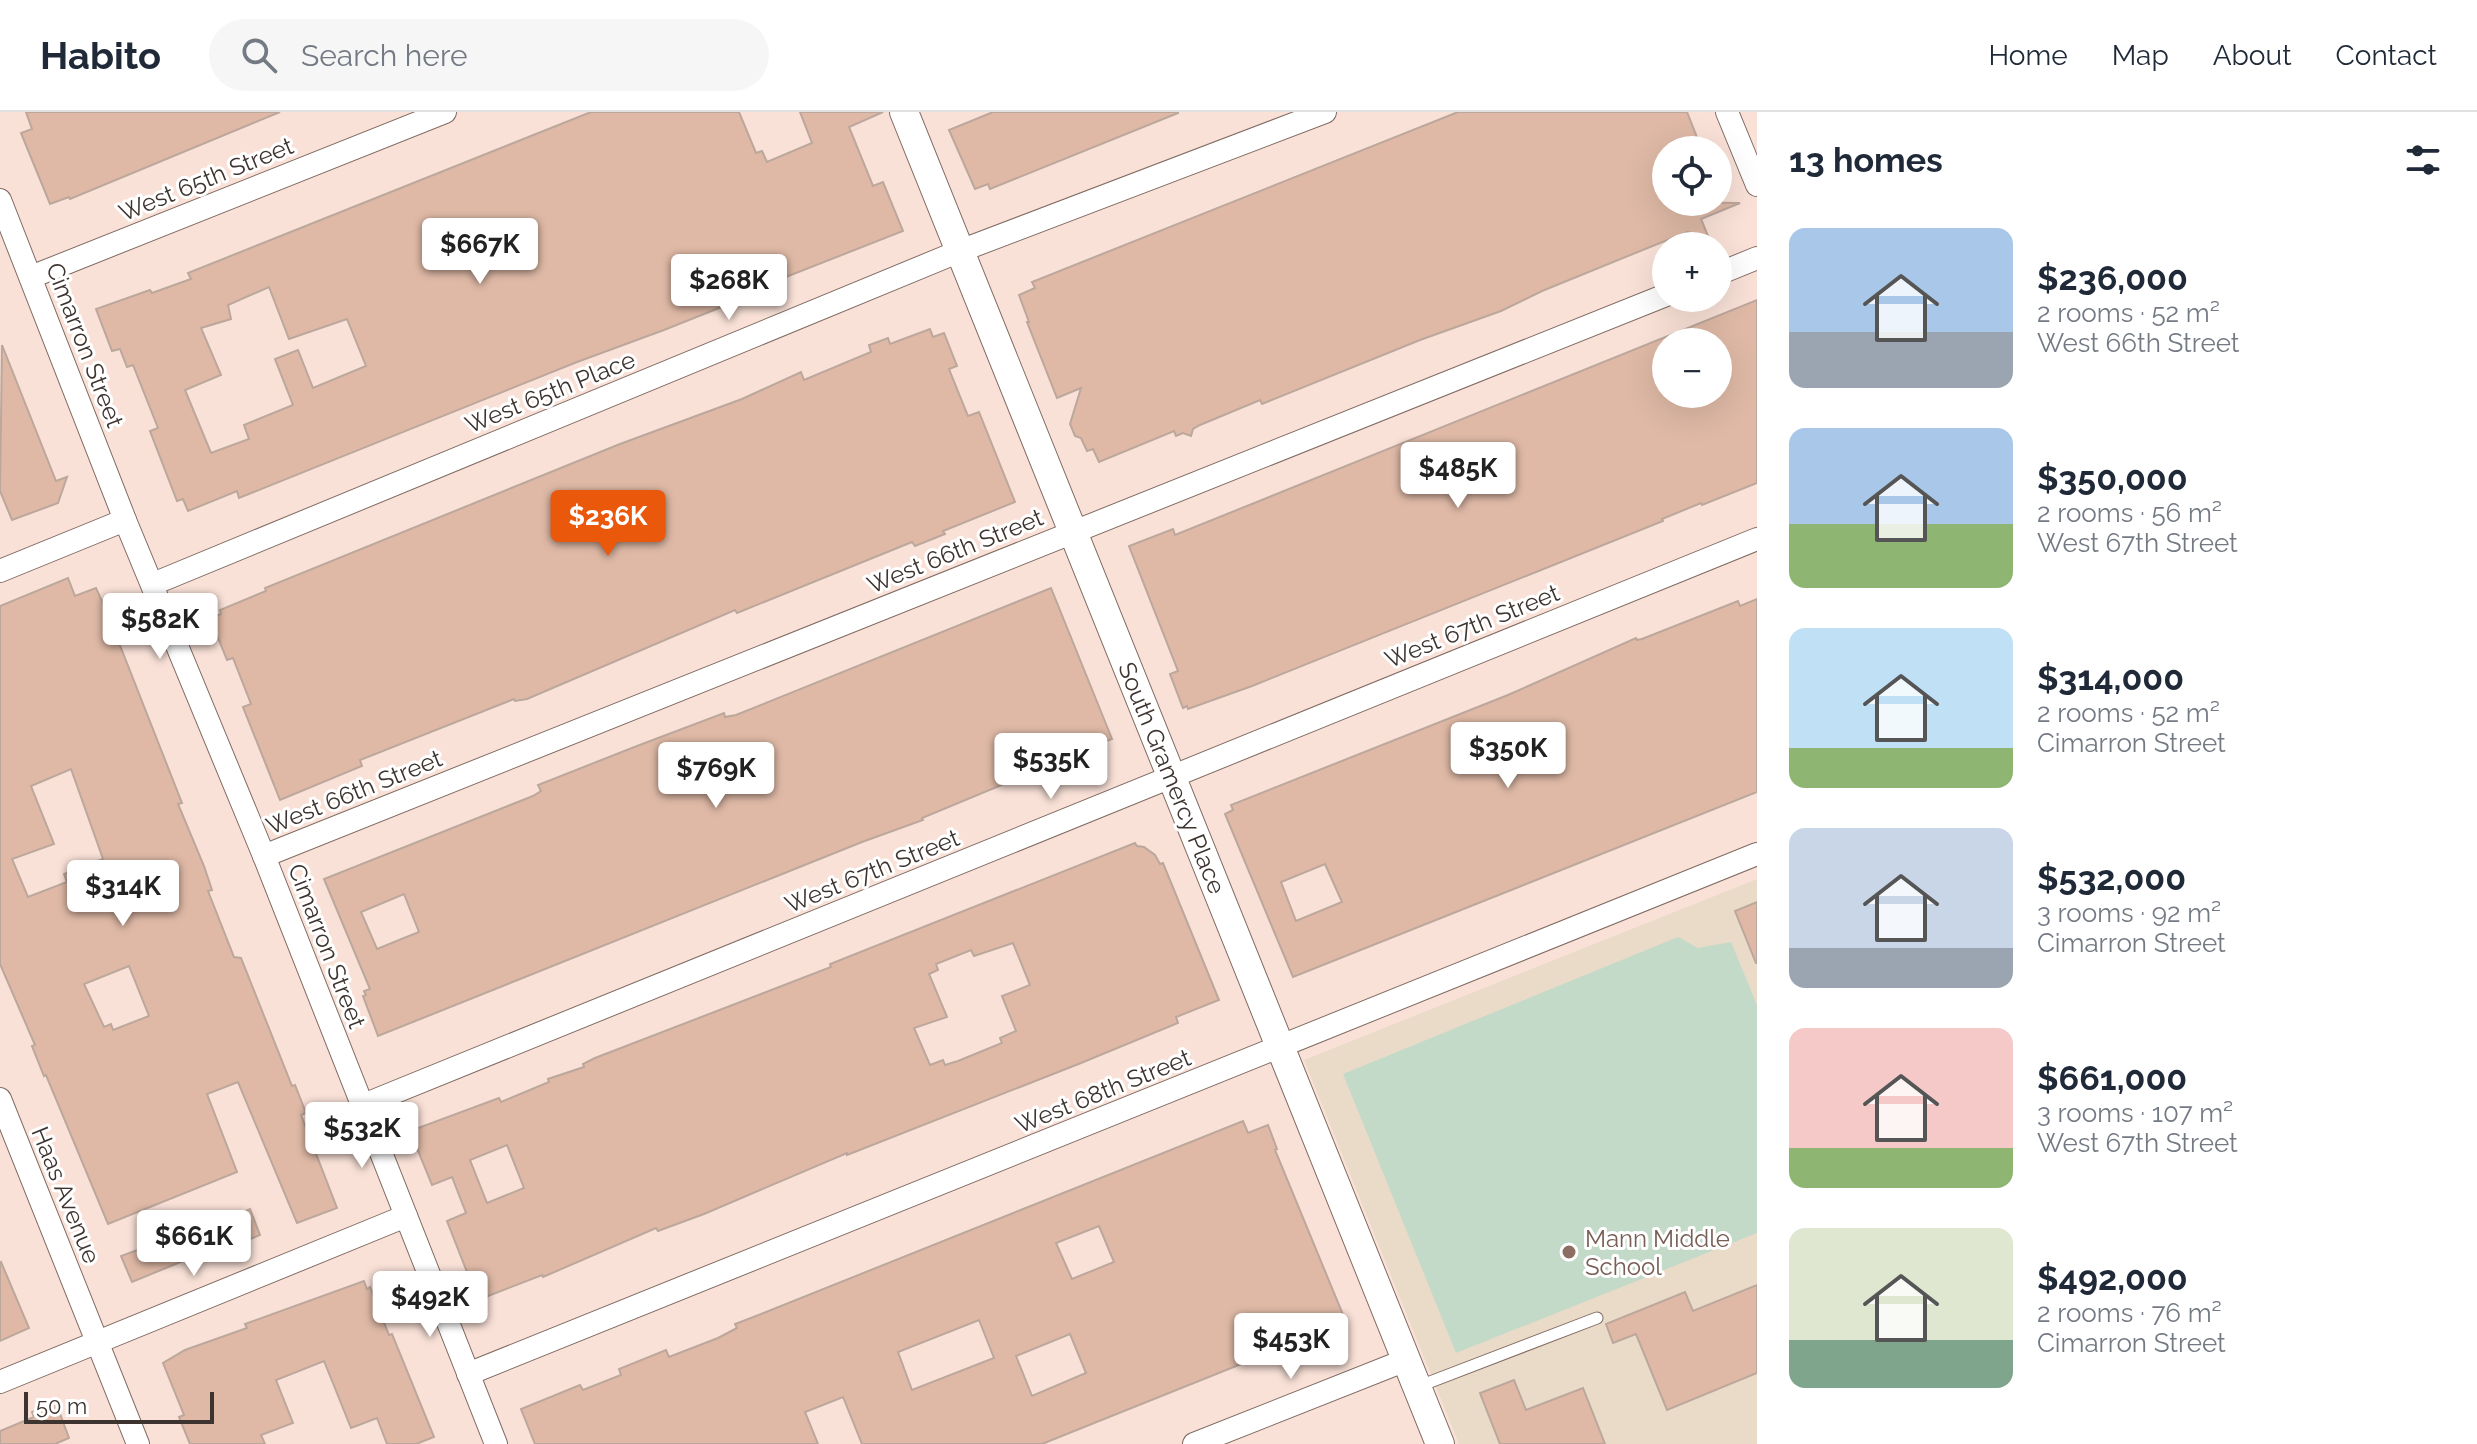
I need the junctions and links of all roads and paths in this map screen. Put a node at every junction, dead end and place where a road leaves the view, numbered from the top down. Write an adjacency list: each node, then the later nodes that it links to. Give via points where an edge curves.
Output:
1 (445, 112): 10 (street, West 65th Street)
2 (904, 112): 7 (street, South Gramercy Place)
3 (1325, 112): 7 (street, West 65th Place)
4 (1727, 112): 5 (street)
5 (1757, 185)
6 (0, 200): 10 (street, Cimarron Street)
7 (960, 251): 13 (street, South Gramercy Place); 16 (street, West 65th Place)
8 (1757, 258): 9 (street)
9 (1732, 268)
10 (31, 277): 12 (street, Cimarron Street)
11 (1652, 301): 13 (street, West 66th Street)
12 (125, 520): 15 (street); 16 (street, Cimarron Street)
13 (1073, 532): 17 (street, South Gramercy Place); 19 (street, West 66th Street)
14 (1757, 539): 17 (street, West 67th Street)
15 (0, 571)
16 (153, 584): 19 (street, Cimarron Street)
17 (1171, 777): 20 (street, South Gramercy Place); 22 (street, West 67th Street)
18 (1757, 854): 20 (street, West 68th Street)
19 (264, 856): 22 (street, Cimarron Street)
20 (1280, 1047): 26 (street, South Gramercy Place); 27 (street, West 68th Street)
21 (0, 1099): 25 (street, Haas Avenue)
22 (361, 1106): 23 (street, Cimarron Street)
23 (406, 1216): 25 (street); 27 (street, Cimarron Street)
24 (1597, 1318): 29 (lane)
25 (97, 1342): 28 (street); 30 (street, Haas Avenue)
26 (1406, 1360): 29 (street, South Gramercy Place); 32 (street)
27 (468, 1374): 31 (street, Cimarron Street)
28 (0, 1382)
29 (1417, 1387): 33 (street, South Gramercy Place)
30 (138, 1444)
31 (496, 1444)
32 (1194, 1444)
33 (1440, 1444)

